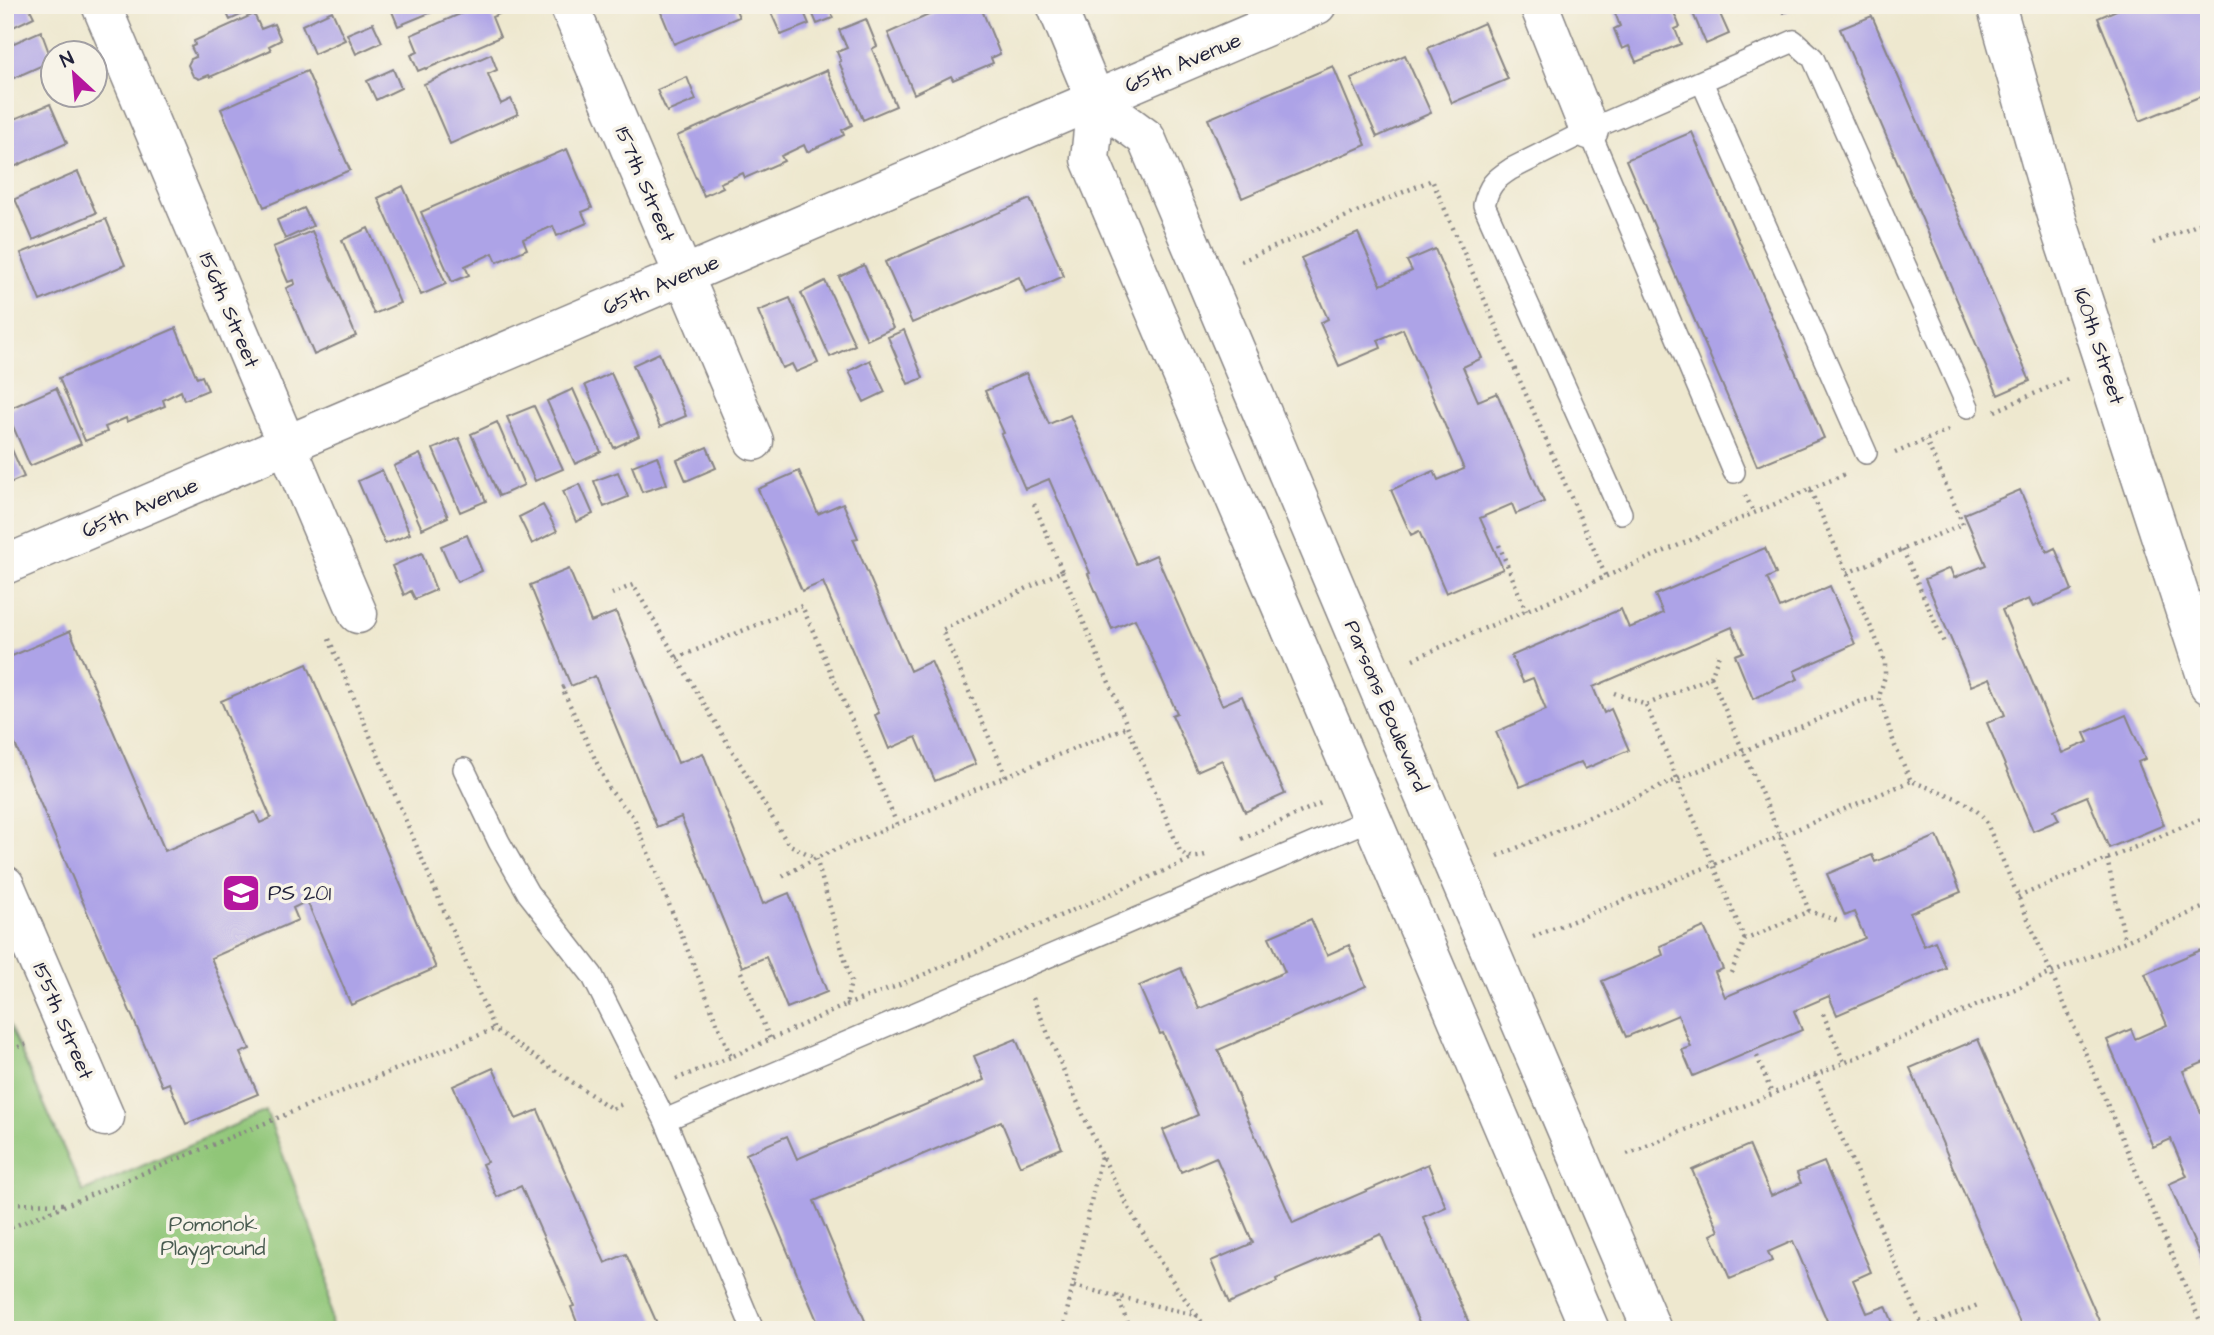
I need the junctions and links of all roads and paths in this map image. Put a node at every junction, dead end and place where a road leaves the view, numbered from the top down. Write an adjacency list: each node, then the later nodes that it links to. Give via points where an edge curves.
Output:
1 (101, 5): 18 (street, 156th Street)
2 (569, 5): 13 (street, 157th Street)
3 (1056, 5): 8 (street)
4 (1317, 5): 8 (street, 65th Avenue)
5 (1539, 5): 9 (street)
6 (1996, 5): 39 (street, 160th Street, via 2059,226)
7 (1702, 82): 9 (lane); 15 (lane, via 1794,41 1813,58); 20 (lane)
8 (1096, 101): 13 (street, 65th Avenue); 51 (street, via 1090,159); 104 (street, Parsons Boulevard, via 1146,138)
9 (1590, 130): 21 (lane); 24 (lane, via 1499,177 1488,188 1484,205)
10 (2209, 220): 11 (path)
11 (2153, 243)
12 (1241, 261): 30 (path, via 1432,180)
13 (684, 276): 17 (street, 157th Street); 18 (street, 65th Avenue)
14 (2071, 377): 15 (path)
15 (1972, 415): 16 (path)
16 (1926, 439): 19 (path); 26 (path, via 1963,524)
17 (754, 441)
18 (287, 445): 27 (street, 65th Avenue); 33 (street, 156th Street)
19 (1892, 454)
20 (1862, 461): 22 (path)
21 (1734, 472)
22 (1810, 489): 29 (path); 30 (path)
23 (1034, 504): 28 (path)
24 (1621, 513)
25 (1499, 545): 32 (path)
26 (1903, 550): 29 (path); 34 (path)
27 (5, 565)
28 (1062, 571): 44 (path); 47 (path, via 942,630)
29 (1847, 573): 42 (path, via 1885,662)
30 (1606, 577): 32 (path)
31 (612, 594): 36 (path, via 633,585)
32 (1526, 611): 37 (path)
33 (342, 621): 77 (path)
34 (1945, 645)
35 (1720, 651): 38 (path)
36 (677, 658): 53 (path, via 802,606); 58 (path, via 788,844)
37 (1413, 659)
38 (1711, 677): 43 (path); 45 (path)
39 (2209, 685)
40 (564, 687): 82 (path, via 609,789 634,818)
41 (1614, 693): 43 (path)
42 (1879, 697): 45 (path); 48 (path)
43 (1646, 705): 49 (path)
44 (1128, 727): 47 (path); 59 (path, via 1180,850)
45 (1743, 751): 49 (path); 54 (path)
46 (464, 769): 85 (lane, via 528,893 592,975)
47 (1006, 776): 53 (path)
48 (1911, 780): 54 (path); 64 (path, via 1981,814)
49 (1677, 781): 57 (path); 61 (path)
50 (1321, 803): 55 (path)
51 (1373, 818): 88 (lane); 103 (street)
52 (2201, 819): 60 (path)
53 (897, 824): 58 (path)
54 (1780, 836): 61 (path); 66 (path)
55 (1233, 843)
56 (1208, 854): 59 (path)
57 (1498, 856)
58 (816, 858): 62 (path); 75 (path, via 851,981)
59 (1195, 858): 75 (path)
60 (2107, 859): 64 (path); 70 (path)
61 (1712, 865): 68 (path); 69 (path)
62 (780, 878)
63 (5, 886): 87 (street, 155th Street)
64 (2018, 897): 73 (path)
65 (2209, 905): 70 (path)
66 (1809, 911): 67 (path); 69 (path)
67 (1839, 921)
68 (1533, 937)
69 (1745, 940): 72 (path)
70 (2125, 941): 73 (path)
71 (741, 972): 78 (path)
72 (1731, 972)
73 (2050, 973): 83 (path); 105 (path)
74 (1033, 998): 90 (path)
75 (846, 1005): 78 (path)
76 (1824, 1014): 83 (path)
77 (494, 1029): 85 (path, via 612,1109); 92 (path)
78 (770, 1039): 82 (path)
79 (26, 1044): 80 (path)
80 (5, 1052)
81 (1757, 1056): 86 (path)
82 (730, 1057): 85 (path)
83 (1844, 1062): 84 (path)
84 (1815, 1075): 86 (path); 98 (path)
85 (650, 1090): 88 (lane)
86 (1772, 1094): 89 (path)
87 (105, 1117)
88 (665, 1121): 99 (lane)
89 (1627, 1154)
90 (1101, 1155): 94 (path); 97 (path, via 1123,1201)
91 (5, 1203): 92 (path)
92 (70, 1204): 93 (path)
93 (5, 1230)
94 (1074, 1286): 95 (path); 100 (path)
95 (1116, 1295): 97 (path); 101 (path)
96 (1980, 1304): 98 (path)
97 (1199, 1316): 102 (path)
98 (1924, 1329)
99 (753, 1330)
100 (1063, 1330)
101 (1130, 1330)
102 (1209, 1330)
103 (1590, 1330)
104 (1652, 1330)
105 (2204, 1330)

